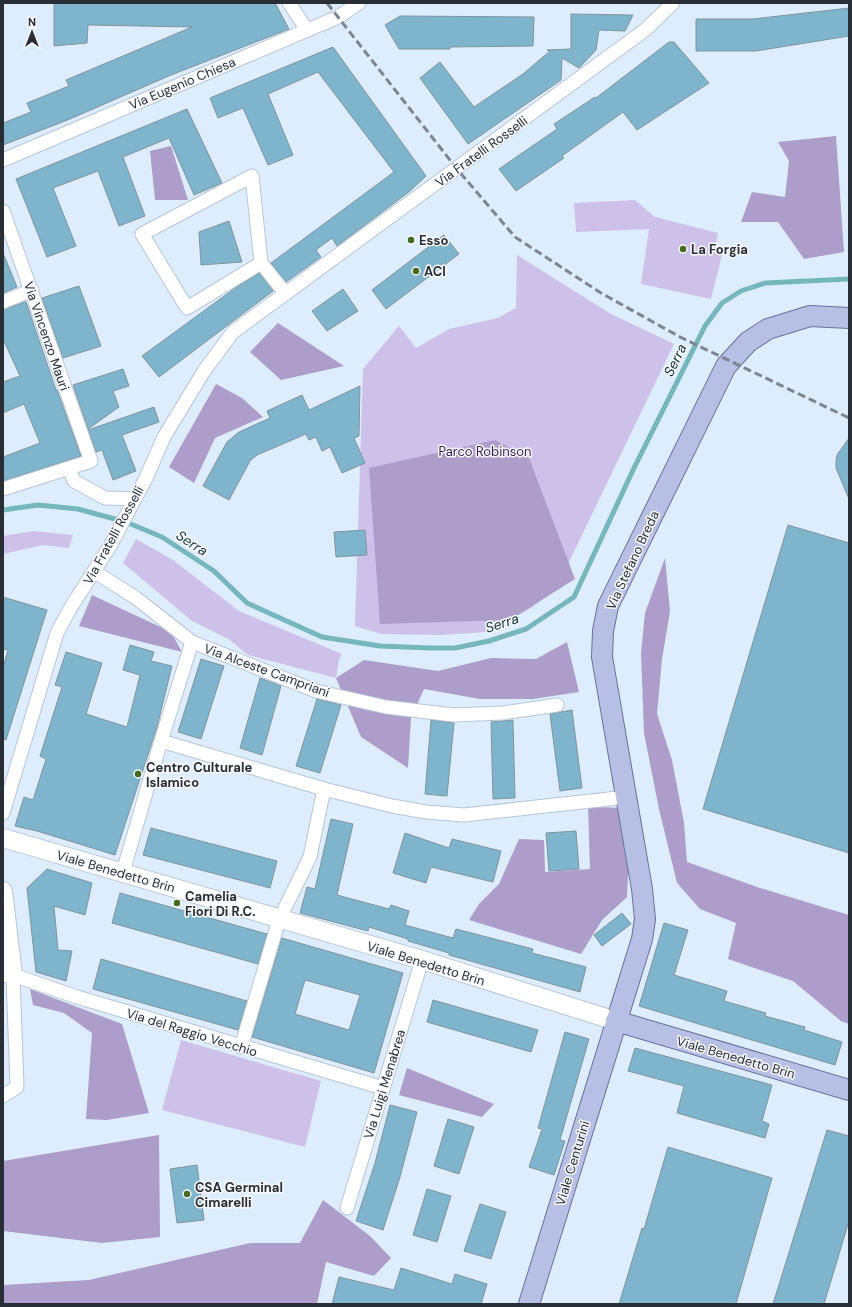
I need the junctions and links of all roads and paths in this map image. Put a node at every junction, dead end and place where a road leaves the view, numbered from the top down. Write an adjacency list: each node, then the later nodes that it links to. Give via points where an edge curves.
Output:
1 (289, 3): 4 (street)
2 (360, 3): 4 (street, Via Eugenio Chiesa, via 338,17)
3 (673, 3): 9 (street, Via Fratelli Rosselli, via 645,30)
4 (307, 30): 5 (street, Via Eugenio Chiesa)
5 (3, 160)
6 (3, 211): 8 (street, Via Vincenzo Mauri)
7 (261, 263): 7 (street, via 252,176 142,234 187,308); 9 (street)
8 (32, 290): 10 (street); 12 (street, Via Vincenzo Mauri, via 91,461)
9 (286, 294): 14 (street, Via Fratelli Rosselli, via 233,332 208,366 164,437)
10 (3, 302)
11 (849, 318): 20 (main road, Via Stefano Breda, via 810,316 768,329 748,342 726,366 608,606 603,631 602,657)
12 (69, 468): 13 (street); 14 (street, via 74,481 105,498)
13 (3, 489)
14 (132, 504): 15 (street, Via Fratelli Rosselli)
15 (95, 572): 16 (street, Via Alceste Campriani, via 136,598); 21 (street, Via Fratelli Rosselli, via 71,606 57,633)
16 (192, 642): 17 (street, Via Alceste Campriani, via 316,691 386,706 454,715 503,713); 18 (street)
17 (557, 705)
18 (161, 741): 19 (street); 23 (street)
19 (324, 789): 20 (street, via 392,806 464,815); 25 (street, via 310,857)
20 (627, 797): 28 (main road, Via Stefano Breda, via 645,919 642,939)
21 (3, 813)
22 (3, 838): 23 (street, Viale Benedetto Brin)
23 (123, 872): 25 (street, Viale Benedetto Brin)
24 (3, 891): 27 (street)
25 (279, 920): 26 (street, Viale Benedetto Brin); 29 (street)
26 (422, 960): 28 (street, Viale Benedetto Brin); 30 (street, Via Luigi Menabrea)
27 (8, 973): 29 (street, Via del Raggio Vecchio, via 77,998); 32 (street, via 17,1087)
28 (616, 1021): 31 (main road, Viale Benedetto Brin); 34 (main road, Viale Centurini)
29 (240, 1047): 30 (street, Via del Raggio Vecchio)
30 (383, 1088): 33 (street, Via Luigi Menabrea)
31 (849, 1090)
32 (3, 1096)
33 (347, 1208)
34 (529, 1304)

